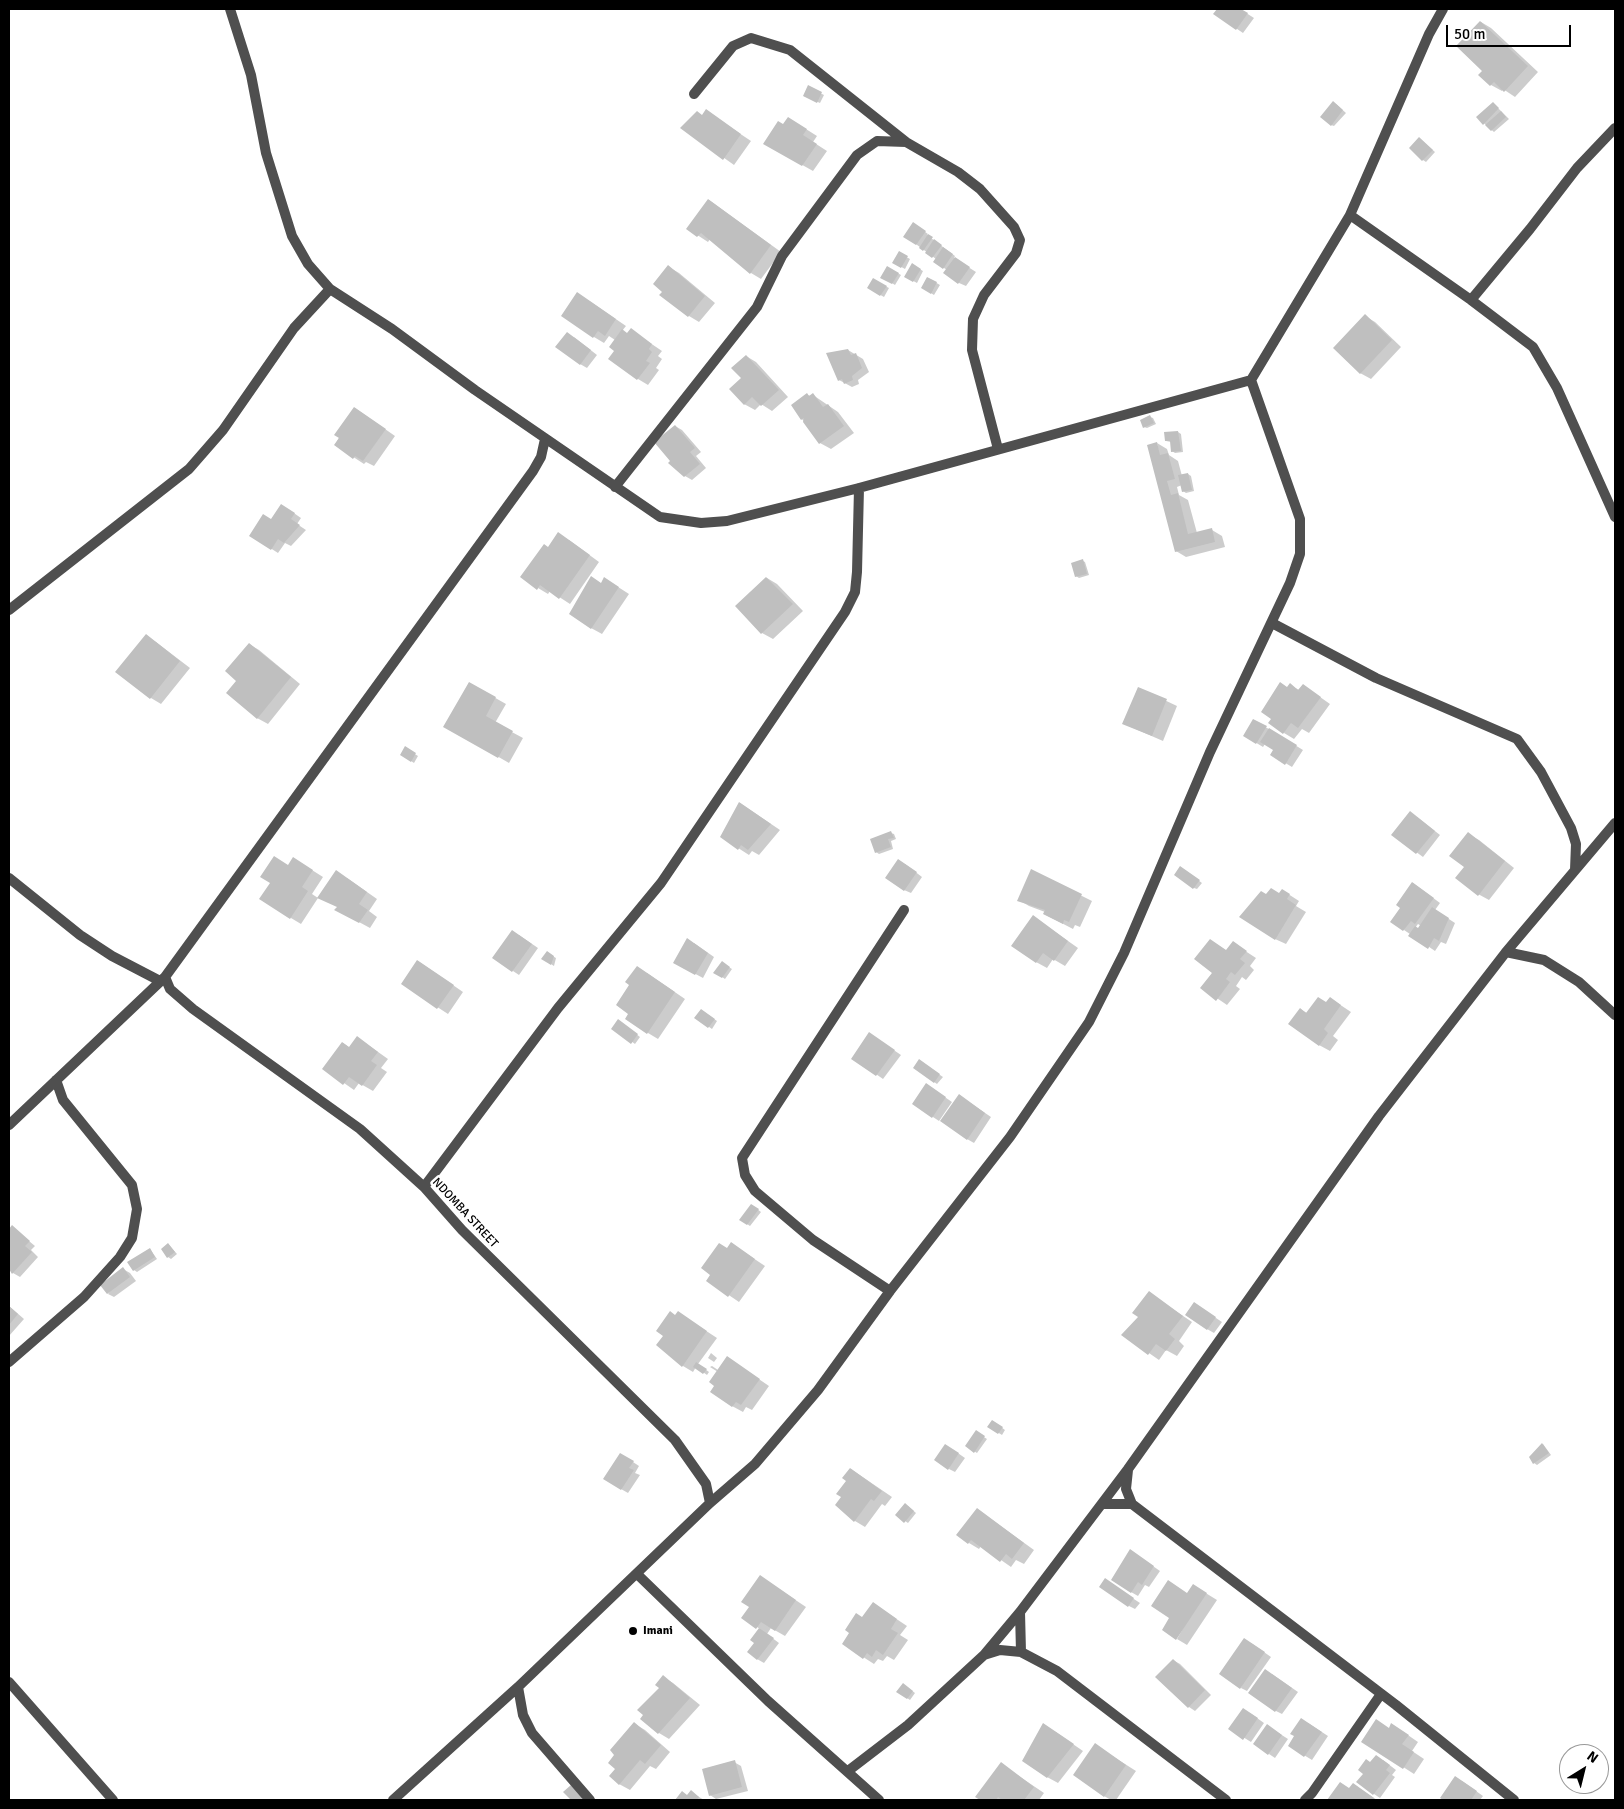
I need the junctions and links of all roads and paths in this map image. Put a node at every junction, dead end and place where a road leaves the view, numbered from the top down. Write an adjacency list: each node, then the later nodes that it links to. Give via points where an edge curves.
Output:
1 (230, 9): 7 (street, via 252,75 266,153 292,236 308,264)
2 (1443, 9): 6 (street, via 1417,60)
3 (694, 94): 5 (street, via 733,46 751,38 790,50)
4 (1615, 128): 8 (street, via 1577,168)
5 (906, 142): 11 (street, via 958,172 980,189 1014,226 1020,240 1016,253 984,295 974,319 972,350); 12 (street, via 877,141 857,155 782,256 757,307)
6 (1350, 215): 8 (street); 9 (street)
7 (330, 289): 10 (street, via 392,329); 15 (street, via 294,328 223,430 189,469)
8 (1471, 300): 14 (street, via 1533,347 1557,388)
9 (1251, 380): 11 (street); 16 (street, via 1300,519 1300,554)
10 (545, 439): 12 (street); 22 (street, via 541,457 533,471)
11 (998, 449): 13 (street)
12 (615, 486): 13 (street, via 660,518 701,523 728,521)
13 (859, 488): 26 (street, via 858,572 855,592 845,612 661,883 558,1008)
14 (1615, 517)
15 (9, 610)
16 (1272, 623): 18 (street, via 1376,678 1517,739 1541,772 1571,828 1576,844); 27 (street, via 1210,752 1124,953 1089,1022 1010,1137)
17 (1615, 823): 18 (street)
18 (1575, 870): 21 (street)
19 (9, 878): 22 (street, via 112,956)
20 (904, 910): 27 (street, via 742,1158 745,1176 755,1191 814,1240)
21 (1506, 952): 23 (street, via 1544,960 1579,982); 29 (street, via 1380,1116)
22 (163, 979): 24 (street); 26 (street, NDOMBA STREET, via 193,1010 360,1130)
23 (1615, 1015)
24 (56, 1080): 25 (street); 28 (street, via 63,1100 132,1185 137,1209 132,1238 120,1257 84,1297)
25 (9, 1124)
26 (424, 1187): 30 (street, NDOMBA STREET, via 462,1230 675,1440 706,1484)
27 (890, 1291): 30 (street, via 812,1398 755,1464)
28 (9, 1362)
29 (1128, 1469): 31 (street); 32 (street, via 1126,1490)
30 (710, 1503): 33 (street)
31 (1102, 1504): 32 (street); 34 (street)
32 (1132, 1504): 39 (street)
33 (637, 1574): 38 (street); 40 (street, via 768,1701)
34 (1020, 1612): 35 (street); 36 (street)
35 (1021, 1652): 36 (street, via 1000,1650); 45 (street, via 1056,1671)
36 (984, 1655): 40 (street, via 908,1725)
37 (9, 1682): 41 (street)
38 (518, 1687): 42 (street); 43 (street, via 522,1715 532,1733)
39 (1381, 1694): 46 (street); 47 (street)
40 (848, 1771): 44 (street)
41 (113, 1800)
42 (393, 1800)
43 (590, 1800)
44 (879, 1800)
45 (1226, 1800)
46 (1305, 1800)
47 (1514, 1800)

